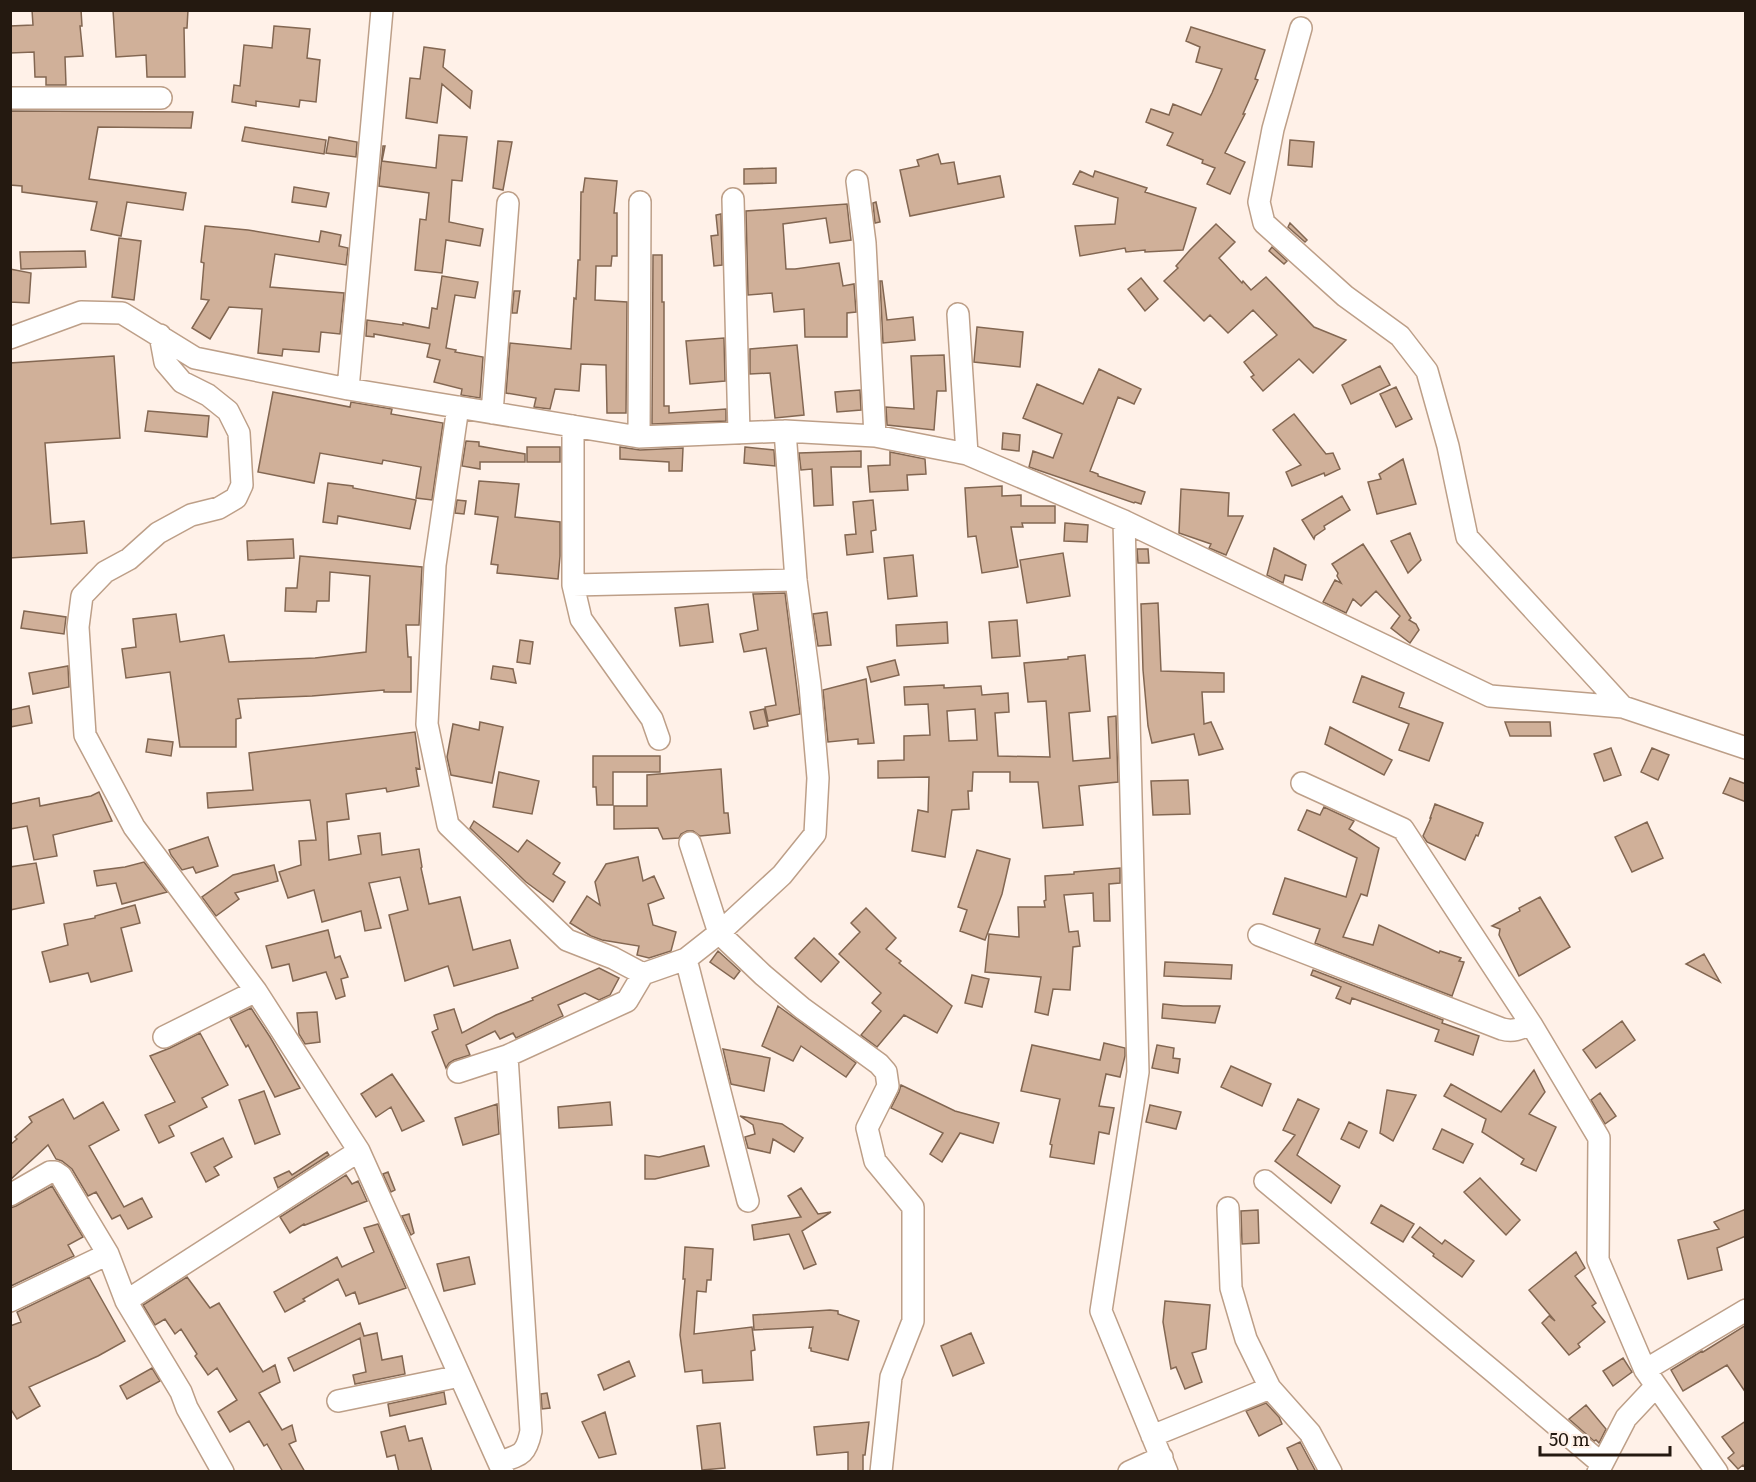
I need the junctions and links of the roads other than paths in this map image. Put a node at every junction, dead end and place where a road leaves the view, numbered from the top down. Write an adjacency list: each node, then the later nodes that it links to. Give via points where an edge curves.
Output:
1 (382, 10): 12 (street)
2 (1301, 28): 24 (street, via 1273,129 1259,202 1264,223 1345,296 1400,336 1427,371 1467,537)
3 (10, 98): 4 (street)
4 (161, 98)
5 (857, 181): 18 (street, via 865,243)
6 (733, 199): 17 (street)
7 (508, 202): 14 (street)
8 (640, 202): 19 (street)
9 (958, 314): 20 (street)
10 (160, 335): 11 (street, via 122,313 81,312); 12 (street, via 195,358); 33 (street, via 165,362 182,382 208,394 228,411 239,433 242,485 236,498 219,508 191,515 158,532 129,559 105,572 82,596 78,627 85,735 134,827)
11 (10, 338)
12 (348, 389): 13 (street)
13 (458, 406): 14 (street); 32 (street, via 435,565 428,724 448,825 567,940)
14 (492, 413): 15 (street)
15 (573, 426): 19 (street); 23 (street)
16 (785, 431): 17 (street); 18 (street); 22 (street)
17 (739, 433): 19 (street)
18 (875, 436): 20 (street)
19 (639, 437)
20 (967, 454): 21 (street)
21 (1124, 521): 24 (street, via 1490,696); 51 (street, via 1138,1072 1101,1311)
22 (796, 580): 23 (street); 29 (street, via 818,778 815,834 782,875)
23 (573, 585): 25 (street, via 582,619 652,719)
24 (1623, 706): 26 (street)
25 (659, 739)
26 (1746, 748)
27 (1302, 783): 34 (street, via 1403,829)
28 (690, 843): 29 (street)
29 (719, 933): 31 (street); 56 (street, via 801,1008 886,1072 888,1086 867,1128 875,1161 913,1207 913,1321 891,1377)
30 (1259, 935): 34 (street, via 1502,1029 1511,1031)
31 (686, 959): 32 (street); 41 (street)
32 (643, 974): 36 (street, via 627,1001)
33 (256, 991): 35 (street); 38 (street)
34 (1531, 1024): 48 (street, via 1599,1138 1598,1260)
35 (164, 1037)
36 (507, 1056): 37 (street); 53 (street, via 531,1431 527,1447)
37 (458, 1072)
38 (359, 1151): 45 (street); 47 (street)
39 (1265, 1181): 54 (street, via 1486,1365)
40 (10, 1195): 43 (street, via 55,1172)
41 (748, 1202)
42 (1228, 1208): 49 (street, via 1231,1288 1246,1339)
43 (108, 1254): 44 (street); 45 (street)
44 (10, 1301)
45 (126, 1301): 55 (street, via 182,1392 186,1408)
46 (1746, 1310): 48 (street)
47 (460, 1376): 50 (street); 53 (street)
48 (1650, 1378): 54 (street); 59 (street)
49 (1270, 1389): 51 (street); 58 (street, via 1310,1433)
50 (338, 1401)
51 (1152, 1436): 52 (street)
52 (1165, 1464): 57 (street)
53 (501, 1467)
54 (1600, 1468)
55 (223, 1472)
56 (881, 1472)
57 (1129, 1472)
58 (1331, 1472)
59 (1717, 1472)

